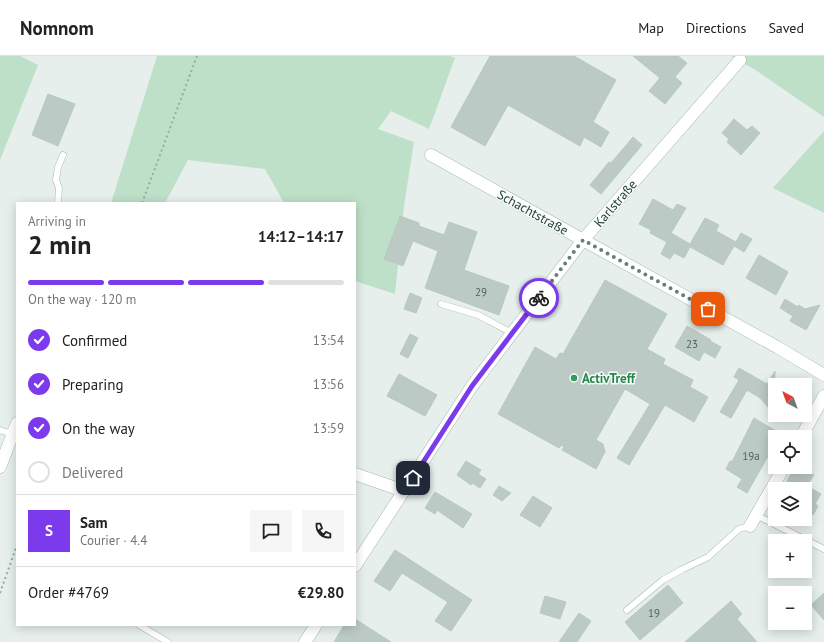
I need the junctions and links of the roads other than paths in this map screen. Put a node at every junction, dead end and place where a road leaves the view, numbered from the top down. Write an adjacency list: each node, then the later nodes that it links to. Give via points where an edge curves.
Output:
1 (740, 60): 5 (street, Karlstraße)
2 (63, 155): 4 (lane, via 56,180 59,188)
3 (431, 155): 5 (street, Schachtstraße)
4 (58, 202)
5 (583, 240): 7 (street, Karlstraße); 8 (street, Schachtstraße)
6 (441, 304): 7 (lane, via 478,315)
7 (512, 333): 17 (street, Karlstraße, via 472,386)
8 (824, 375)
9 (824, 396): 12 (street)
10 (16, 425): 13 (street)
11 (0, 430): 13 (lane)
12 (805, 430)
13 (12, 434): 14 (street)
14 (0, 467)
15 (356, 474): 17 (street)
16 (780, 474): 18 (street)
17 (404, 491): 21 (street, Karlstraße)
18 (756, 515): 19 (street); 20 (lane)
19 (750, 526): 22 (lane, via 739,529 708,557 663,580)
20 (824, 549)
21 (356, 564)
22 (626, 610)
23 (140, 626): 25 (lane)
24 (315, 626): 26 (street)
25 (168, 642)
26 (305, 642)

